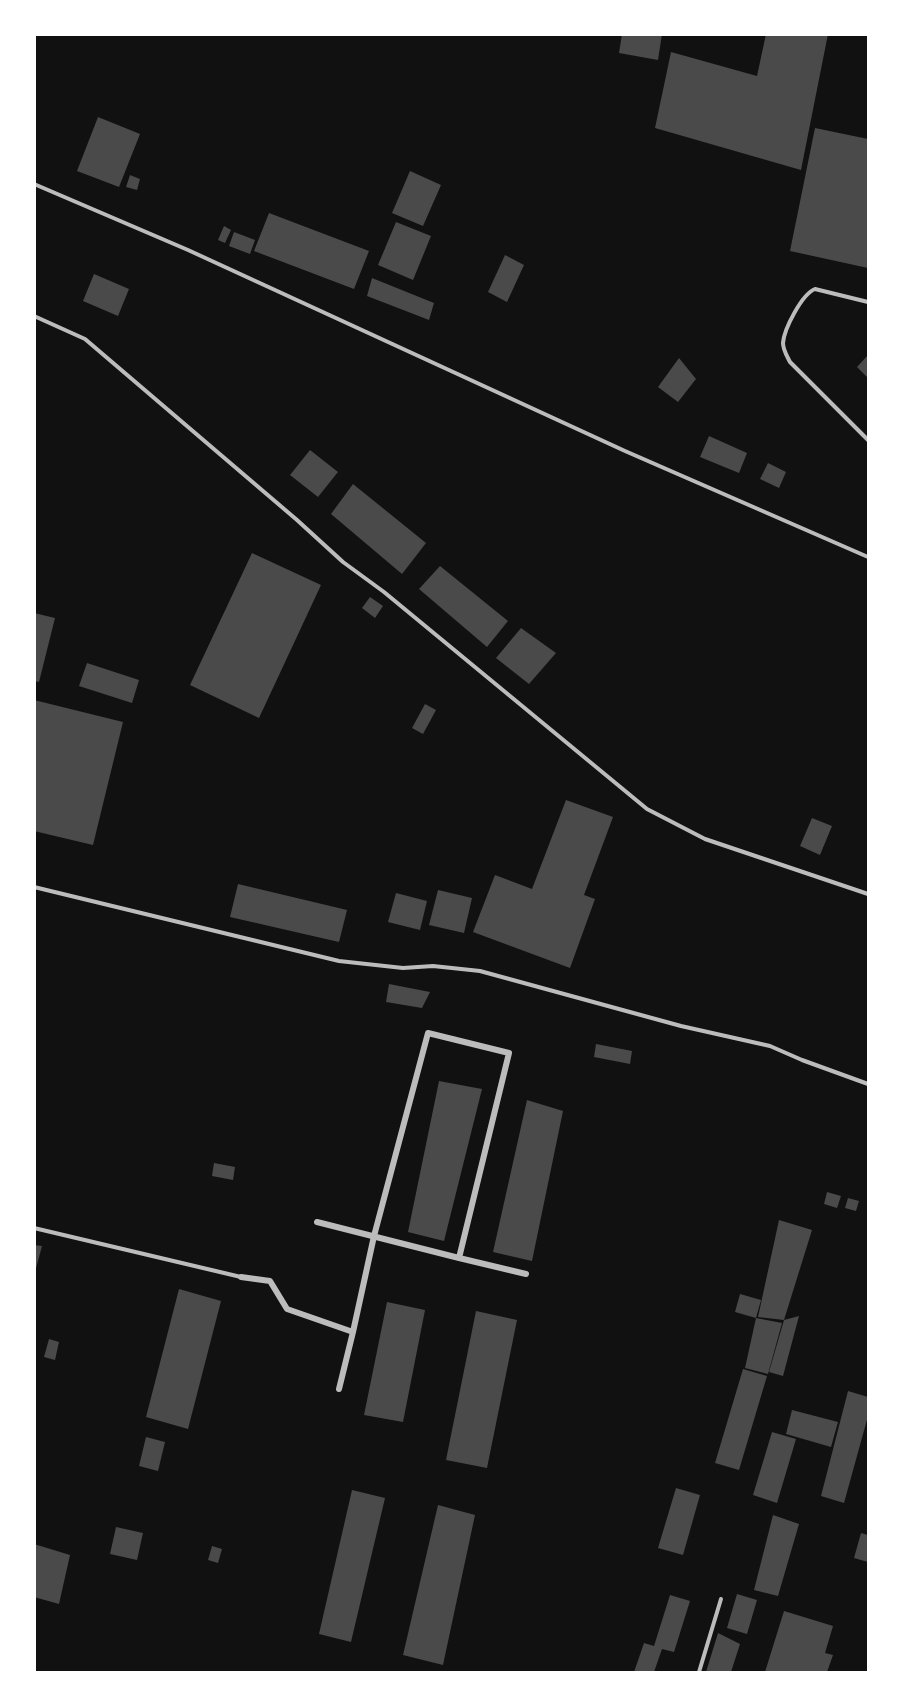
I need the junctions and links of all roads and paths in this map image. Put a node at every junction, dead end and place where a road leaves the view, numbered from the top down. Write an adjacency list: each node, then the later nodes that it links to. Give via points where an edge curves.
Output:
1 (34, 184): 5 (lane)
2 (868, 302): 4 (lane, via 810,291 785,333 783,345 790,362)
3 (34, 316): 7 (lane, via 86,339 343,562 384,591 647,810 705,839)
4 (868, 440)
5 (868, 557)
6 (34, 887): 8 (lane, via 339,961 480,971 770,1046)
7 (868, 894)
8 (868, 1084)
9 (317, 1222): 11 (street)
10 (34, 1228): 14 (lane)
11 (374, 1236): 12 (street); 12 (street, via 428,1033 475,1044 509,1053); 15 (street)
12 (459, 1257): 13 (street)
13 (526, 1274)
14 (241, 1277): 15 (street, via 270,1281 287,1309)
15 (353, 1332): 16 (street)
16 (339, 1389)
17 (721, 1599): 18 (lane)
18 (699, 1672)

